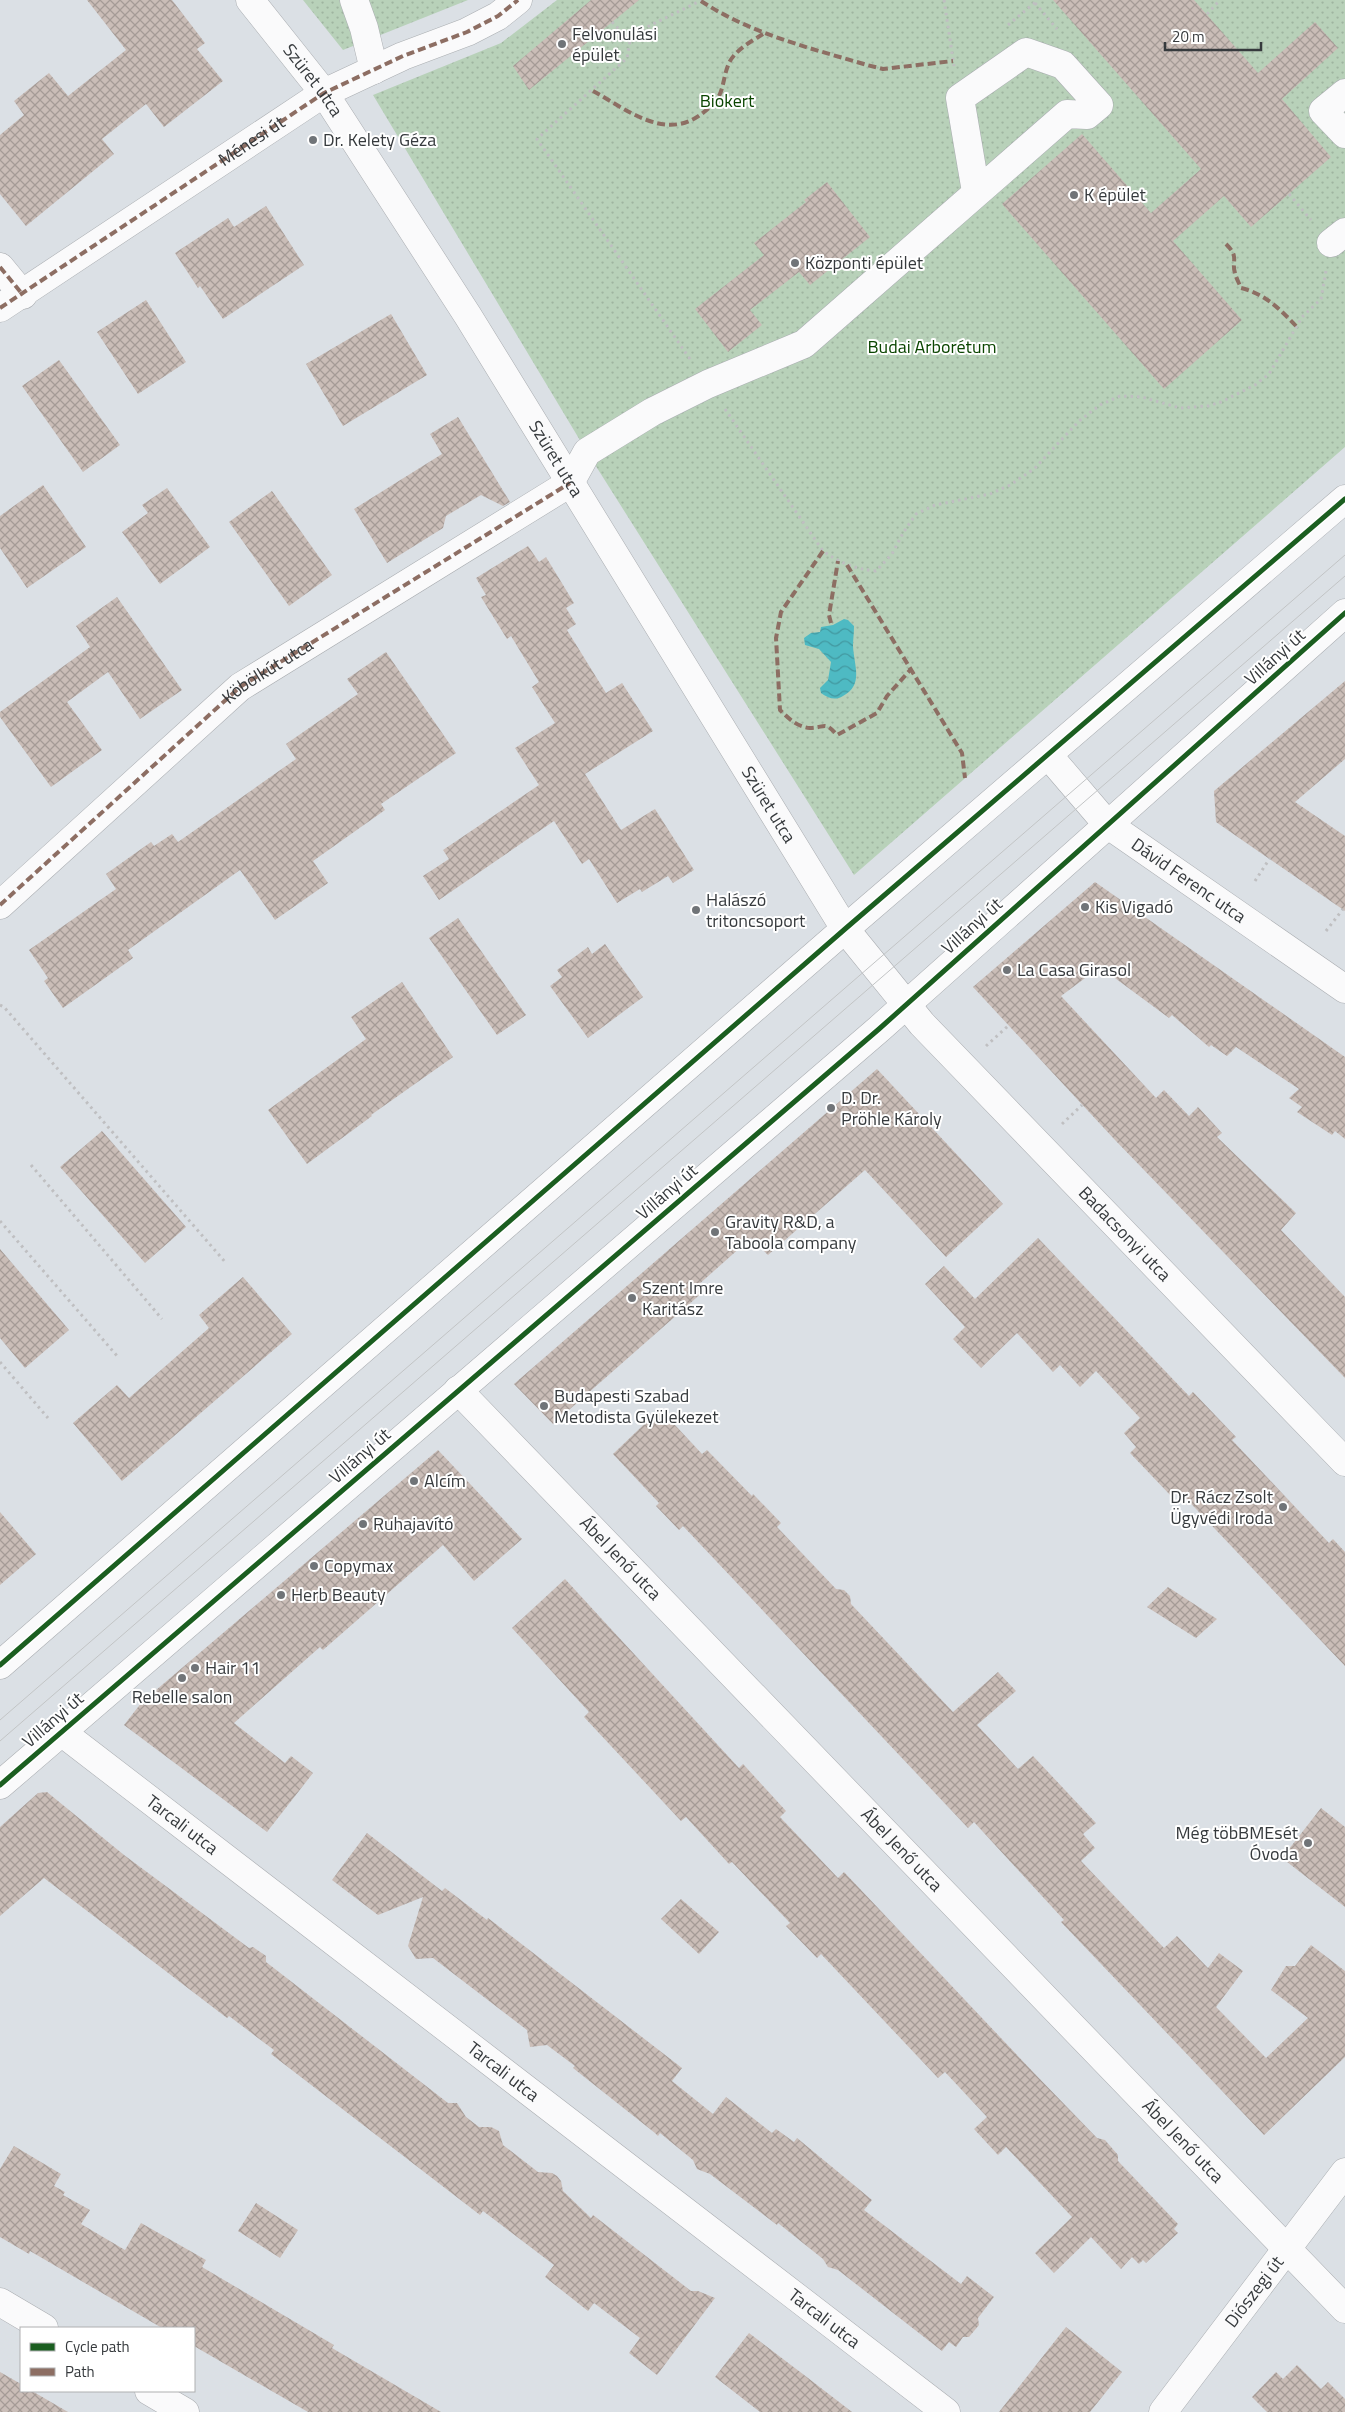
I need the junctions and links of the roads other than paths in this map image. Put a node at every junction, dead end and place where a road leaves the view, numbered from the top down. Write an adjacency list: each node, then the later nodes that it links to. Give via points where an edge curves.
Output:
1 (250, 0): 6 (street, Szüret utca)
2 (354, 0): 4 (street)
3 (518, 0): 4 (street, Ménesi út, via 498,16 467,32)
4 (374, 70): 6 (street, Ménesi út)
5 (1345, 93): 7 (street, via 1323,111)
6 (324, 94): 10 (street, Ménesi út); 12 (street, Szüret utca, via 468,316)
7 (1345, 134)
8 (976, 192): 8 (street, via 1067,114 1087,115 1099,105 1063,65 1026,52 960,98); 12 (street, via 804,344 708,384 652,412 587,452)
9 (0, 267): 10 (street)
10 (23, 294): 11 (street, Ménesi út)
11 (0, 308)
12 (570, 484): 17 (street, Köbölkút utca, via 240,687); 18 (street, Szüret utca)
13 (1345, 499): 15 (street)
14 (1345, 613): 16 (street, Villányi út)
15 (1048, 755): 16 (street, Dávid Ferenc utca); 18 (street)
16 (1107, 824): 19 (street, Dávid Ferenc utca); 20 (street, Villányi út)
17 (0, 904)
18 (844, 929): 20 (street, Szüret utca); 23 (street)
19 (1345, 989)
20 (905, 1005): 21 (street, Villányi út); 22 (street, Badacsonyi utca)
21 (458, 1390): 24 (street, Villányi út); 27 (street, Ábel Jenő utca)
22 (1345, 1462)
23 (0, 1665)
24 (60, 1732): 25 (street, Villányi út); 33 (street, Tarcali utca)
25 (0, 1784)
26 (1345, 2172): 27 (street, Diószegi út)
27 (1287, 2248): 29 (street, Ábel Jenő utca); 34 (street, Diószegi út)
28 (0, 2302): 30 (street)
29 (1345, 2309)
30 (42, 2327)
31 (151, 2392): 32 (street)
32 (185, 2412)
33 (946, 2412)
34 (1163, 2412)

